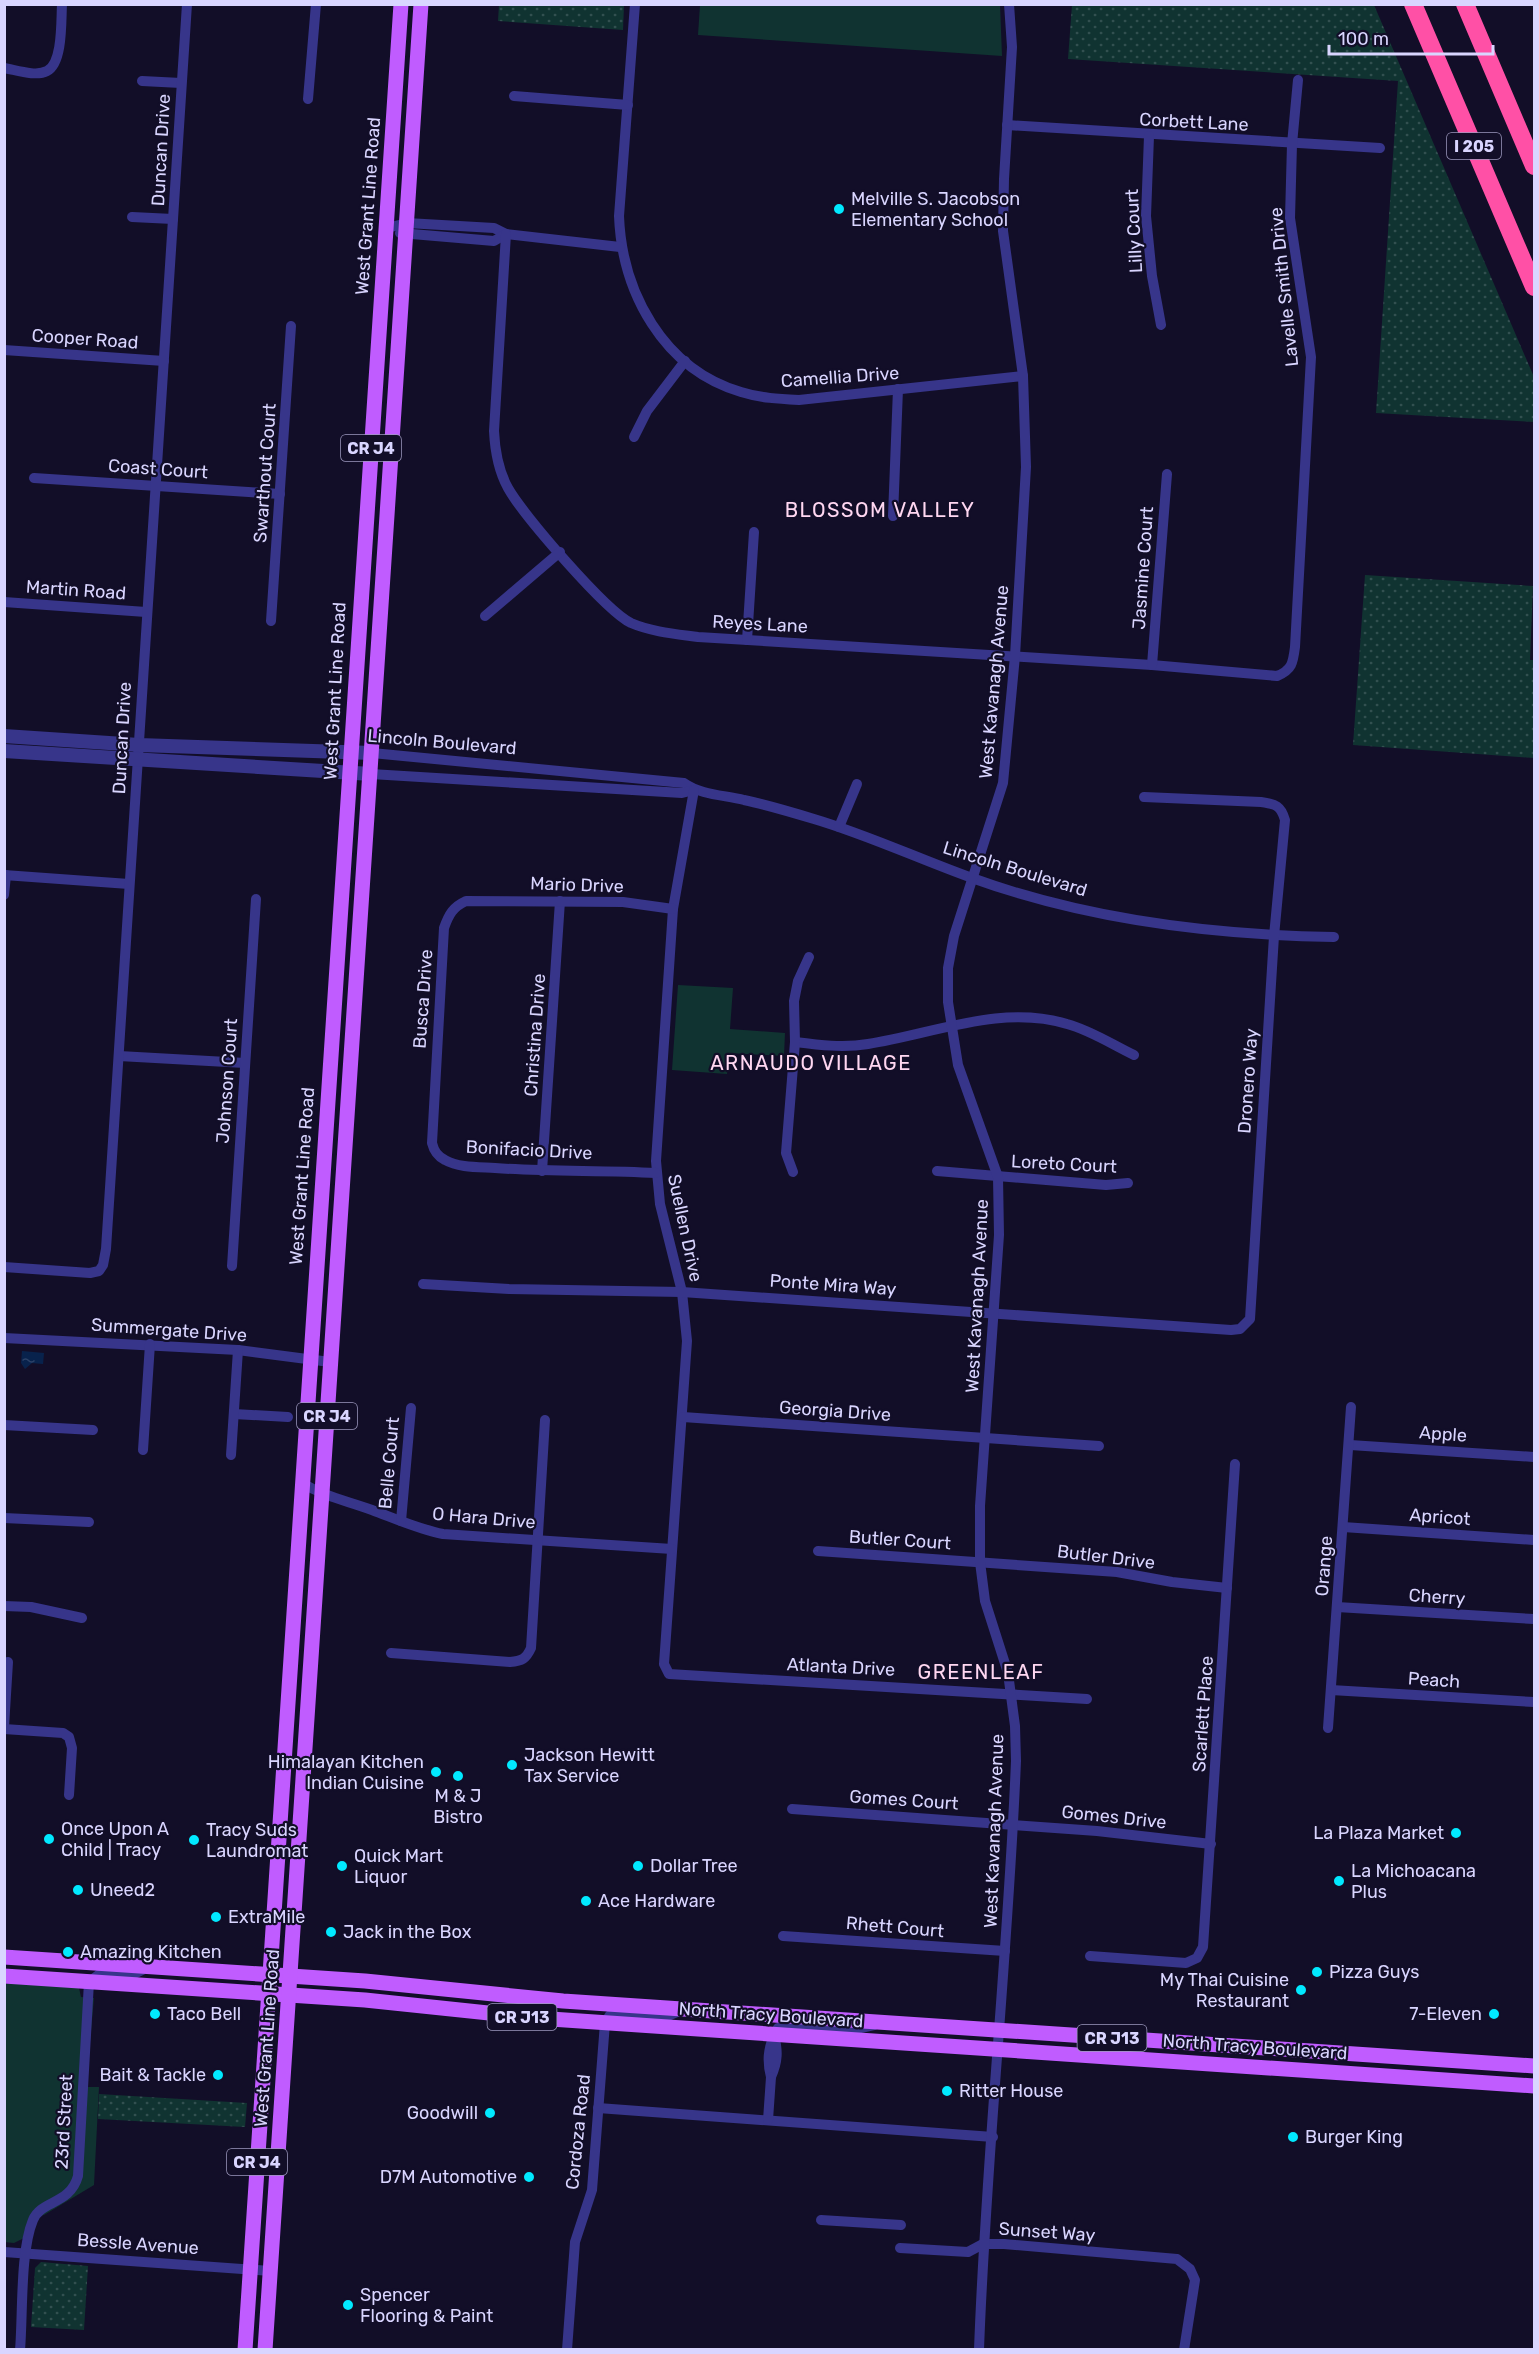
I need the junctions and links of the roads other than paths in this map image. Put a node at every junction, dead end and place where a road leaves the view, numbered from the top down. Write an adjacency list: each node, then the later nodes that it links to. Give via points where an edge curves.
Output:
1 (62, 4): 10 (street, via 55,64 37,73)
2 (187, 4): 13 (street, Duncan Drive)
3 (316, 4): 15 (street)
4 (401, 4): 24 (main road, West Grant Line Road / CR J4)
5 (421, 4): 25 (main road, West Grant Line Road / CR J4)
6 (635, 4): 16 (street, Camellia Drive)
7 (1009, 4): 17 (street, West Kavanagh Avenue, via 1012,47)
8 (1413, 4): 28 (highway, I 205)
9 (1465, 4): 21 (highway, I 205)
10 (4, 68)
11 (1298, 80): 19 (street, Lavelle Smith Drive)
12 (142, 81): 13 (street, Duncan Drive)
13 (181, 83): 23 (street, Duncan Drive)
14 (514, 96): 16 (street)
15 (308, 99)
16 (628, 105): 27 (street, Camellia Drive)
17 (1007, 125): 18 (street, Corbett Lane); 34 (street, West Kavanagh Avenue, via 1003,231)
18 (1149, 136): 19 (street, Corbett Lane); 29 (street, Lilly Court, via 1146,216)
19 (1292, 144): 20 (street, Corbett Lane); 48 (street, Lavelle Smith Drive, via 1292,247 1311,357)
20 (1380, 148)
21 (1534, 166)
22 (132, 217): 23 (street, Duncan Drive)
23 (173, 219): 32 (street, Duncan Drive)
24 (387, 228): 25 (street); 55 (main road, West Grant Line Road / CR J4)
25 (406, 229): 26 (street, via 494,241); 56 (main road, West Grant Line Road / CR J4)
26 (506, 234): 27 (street); 43 (street, Reyes Lane, via 494,431 496,458 518,504)
27 (620, 247): 33 (street, Camellia Drive, via 631,285 649,322)
28 (1534, 287)
29 (1161, 325)
30 (291, 326): 40 (street, Swarthout Court)
31 (4, 350): 32 (street, Cooper Road)
32 (164, 360): 39 (street, Duncan Drive)
33 (685, 362): 35 (street, Camellia Drive, via 739,392 762,397 800,400); 36 (street, via 647,411)
34 (1023, 376): 35 (street, Camellia Drive); 50 (street, West Kavanagh Avenue, via 1026,467)
35 (898, 389): 41 (street)
36 (634, 437)
37 (1167, 474): 51 (street, Jasmine Court)
38 (34, 478): 39 (street, Coast Court)
39 (155, 485): 40 (street, Coast Court); 45 (street, Duncan Drive)
40 (280, 494): 47 (street, Swarthout Court)
41 (893, 516)
42 (754, 532): 49 (street)
43 (560, 552): 46 (street); 49 (street, Reyes Lane, via 603,601 631,622 654,631)
44 (4, 602): 45 (street, Martin Road)
45 (146, 612): 53 (street, Duncan Drive)
46 (485, 616)
47 (271, 621)
48 (1296, 634): 51 (street, Reyes Lane, via 1293,664 1277,676)
49 (747, 640): 50 (street, Reyes Lane)
50 (1015, 656): 51 (street, Reyes Lane); 65 (street, West Kavanagh Avenue, via 1003,783)
51 (1152, 665)
52 (4, 736): 53 (street, Lincoln Boulevard)
53 (139, 745): 55 (street, Lincoln Boulevard); 57 (street, Duncan Drive)
54 (4, 751): 57 (street, Lincoln Boulevard)
55 (351, 752): 56 (street, Lincoln Boulevard); 58 (main road, West Grant Line Road / CR J4)
56 (372, 753): 59 (main road, West Grant Line Road / CR J4); 61 (street, Lincoln Boulevard, via 638,777 684,783)
57 (137, 760): 58 (street, Lincoln Boulevard); 66 (street, Duncan Drive)
58 (350, 772): 59 (street, Lincoln Boulevard); 96 (main road, West Grant Line Road / CR J4)
59 (371, 774): 61 (street, Lincoln Boulevard, via 682,794); 97 (main road, West Grant Line Road / CR J4)
60 (857, 784): 63 (street)
61 (694, 790): 63 (street, Lincoln Boulevard); 71 (street, Suellen Drive)
62 (1144, 797): 72 (street, Dronero Way, via 1276,804 1282,810 1284,831)
63 (839, 827): 65 (street, Lincoln Boulevard)
64 (5, 875): 66 (street); 67 (street)
65 (973, 878): 72 (street, Lincoln Boulevard, via 1101,914 1176,927); 75 (street, West Kavanagh Avenue, via 948,968)
66 (129, 884): 78 (street, Duncan Drive)
67 (4, 896)
68 (256, 899): 79 (street, Johnson Court)
69 (480, 899): 70 (street, Mario Drive); 80 (street, Busca Drive, via 456,906 444,928)
70 (560, 901): 71 (street, Mario Drive, via 623,902); 82 (street, Christina Drive)
71 (673, 909): 84 (street, Suellen Drive)
72 (1274, 936): 73 (street, Lincoln Boulevard); 92 (street, Dronero Way, via 1250,1318)
73 (1334, 938)
74 (809, 957): 76 (street, via 794,1001)
75 (951, 1024): 76 (street, via 868,1044 832,1047); 77 (street, via 1007,1018 1068,1024); 85 (street, West Kavanagh Avenue, via 958,1065)
76 (795, 1042): 83 (street, via 786,1153)
77 (1134, 1055)
78 (119, 1056): 79 (street); 88 (street, Duncan Drive, via 105,1258 99,1271)
79 (245, 1064): 87 (street, Johnson Court)
80 (433, 1123): 82 (street, Bonifacio Drive, via 434,1152 445,1161)
81 (937, 1171): 85 (street, Loreto Court)
82 (542, 1172): 84 (street, Bonifacio Drive)
83 (793, 1172)
84 (656, 1173): 90 (street, Suellen Drive)
85 (998, 1177): 86 (street, Loreto Court, via 1106,1185); 91 (street, West Kavanagh Avenue)
86 (1128, 1183)
87 (232, 1266)
88 (4, 1267)
89 (423, 1284): 90 (street, Ponte Mira Way)
90 (682, 1292): 91 (street, Ponte Mira Way); 102 (street, Suellen Drive, via 687,1341)
91 (994, 1312): 92 (street, Ponte Mira Way); 106 (street, West Kavanagh Avenue)
92 (1240, 1329)
93 (4, 1338): 94 (street, Summergate Drive)
94 (150, 1344): 95 (street, Summergate Drive); 109 (street)
95 (238, 1350): 96 (street, Summergate Drive); 100 (street)
96 (309, 1361): 97 (street, Summergate Drive); 113 (main road, West Grant Line Road / CR J4)
97 (330, 1362): 114 (main road, West Grant Line Road / CR J4)
98 (1351, 1407): 107 (street, Orange)
99 (411, 1408): 116 (street, Belle Court)
100 (234, 1414): 101 (street); 110 (street)
101 (288, 1417)
102 (683, 1417): 106 (street, Georgia Drive); 121 (street, Suellen Drive)
103 (545, 1420): 119 (street)
104 (4, 1425): 105 (street)
105 (93, 1430)
106 (986, 1437): 108 (street, Georgia Drive); 123 (street, West Kavanagh Avenue)
107 (1350, 1445): 111 (street, Apple); 118 (street, Orange)
108 (1099, 1446)
109 (143, 1450)
110 (231, 1455)
111 (1534, 1457)
112 (1235, 1464): 124 (street, Scarlett Place)
113 (302, 1483): 114 (street, O Hara Drive); 129 (main road, West Grant Line Road / CR J4)
114 (322, 1495): 116 (street, O Hara Drive); 132 (main road, West Grant Line Road / CR J4)
115 (4, 1518): 117 (street)
116 (401, 1521): 119 (street, O Hara Drive, via 443,1534)
117 (89, 1522)
118 (1343, 1527): 120 (street, Apricot); 126 (street, Orange)
119 (539, 1540): 121 (street, O Hara Drive); 130 (street, via 531,1648 522,1661)
120 (1534, 1540)
121 (672, 1549): 133 (street, Suellen Drive, via 664,1650)
122 (818, 1551): 123 (street, Butler Court)
123 (980, 1562): 124 (street, Butler Drive, via 1117,1572); 135 (street, West Kavanagh Avenue, via 985,1601)
124 (1227, 1588): 143 (street, Scarlett Place)
125 (4, 1606): 127 (street, via 31,1607)
126 (1337, 1607): 128 (street, Cherry); 134 (street, Orange)
127 (82, 1618)
128 (1534, 1619)
129 (292, 1630): 132 (main road, via 299,1635); 149 (main road, West Grant Line Road / CR J4)
130 (391, 1653)
131 (8, 1662): 138 (street)
132 (310, 1669): 151 (main road, West Grant Line Road / CR J4)
133 (669, 1674): 135 (street, Atlanta Drive)
134 (1331, 1690): 137 (street, Peach); 139 (street, Orange)
135 (1011, 1693): 136 (street, Atlanta Drive); 142 (street, West Kavanagh Avenue, via 1016,1761)
136 (1087, 1699)
137 (1534, 1702)
138 (4, 1728): 140 (street, via 63,1733 69,1737)
139 (1328, 1728)
140 (69, 1795)
141 (792, 1809): 142 (street, Gomes Court)
142 (1014, 1825): 143 (street, Gomes Drive); 145 (street, West Kavanagh Avenue)
143 (1211, 1844): 146 (street, Scarlett Place, via 1201,1953 1192,1961 1179,1964)
144 (783, 1936): 145 (street, Rhett Court)
145 (1005, 1951): 158 (street, West Kavanagh Avenue)
146 (1090, 1956)
147 (4, 1957): 148 (main road, North Tracy Boulevard / CR J13)
148 (149, 1967): 149 (main road, North Tracy Boulevard / CR J13); 152 (street, via 134,1974 101,1973)
149 (271, 1974): 151 (main road, North Tracy Boulevard / CR J13); 153 (main road, West Grant Line Road / CR J4)
150 (4, 1976): 152 (main road, North Tracy Boulevard / CR J13)
151 (291, 1976): 154 (main road, West Grant Line Road / CR J4); 155 (main road, North Tracy Boulevard / CR J13)
152 (89, 1982): 153 (main road, North Tracy Boulevard / CR J13); 171 (street, 23rd Street, via 78,2176 69,2195 37,2213)
153 (269, 1993): 154 (main road, North Tracy Boulevard / CR J13); 172 (main road, West Grant Line Road / CR J4)
154 (290, 1995): 156 (main road, North Tracy Boulevard / CR J13); 173 (main road, West Grant Line Road / CR J4)
155 (682, 2010): 156 (street, via 668,2016 615,2014); 157 (main road, North Tracy Boulevard / CR J13)
156 (604, 2023): 159 (main road, North Tracy Boulevard / CR J13); 163 (street, Cordoza Road)
157 (883, 2023): 158 (main road, North Tracy Boulevard / CR J13); 159 (street, via 856,2029 784,2025)
158 (1000, 2030): 160 (street, West Kavanagh Avenue); 161 (main road, North Tracy Boulevard / CR J13)
159 (774, 2035): 160 (main road, North Tracy Boulevard / CR J13); 164 (street, via 778,2050 771,2077)
160 (999, 2049): 162 (main road, North Tracy Boulevard / CR J13); 165 (street, West Kavanagh Avenue)
161 (1534, 2066)
162 (1534, 2086)
163 (598, 2108): 164 (street); 177 (street, Cordoza Road, via 592,2190 575,2242)
164 (768, 2120): 165 (street)
165 (993, 2137): 168 (street, West Kavanagh Avenue)
166 (821, 2220): 167 (street)
167 (901, 2225)
168 (983, 2244): 169 (street, Sunset Way, via 968,2252); 178 (street, West Kavanagh Avenue); 179 (street, Sunset Way, via 1177,2259 1190,2269 1195,2280)
169 (900, 2248)
170 (4, 2252): 171 (street, Bessle Avenue)
171 (27, 2254): 172 (street, Bessle Avenue); 174 (street, 23rd Street)
172 (250, 2269): 173 (street, Bessle Avenue); 175 (main road, West Grant Line Road / CR J4)
173 (270, 2271): 176 (main road, West Grant Line Road / CR J4)
174 (20, 2349)
175 (244, 2349)
176 (265, 2349)
177 (567, 2349)
178 (979, 2349)
179 (1184, 2349)

